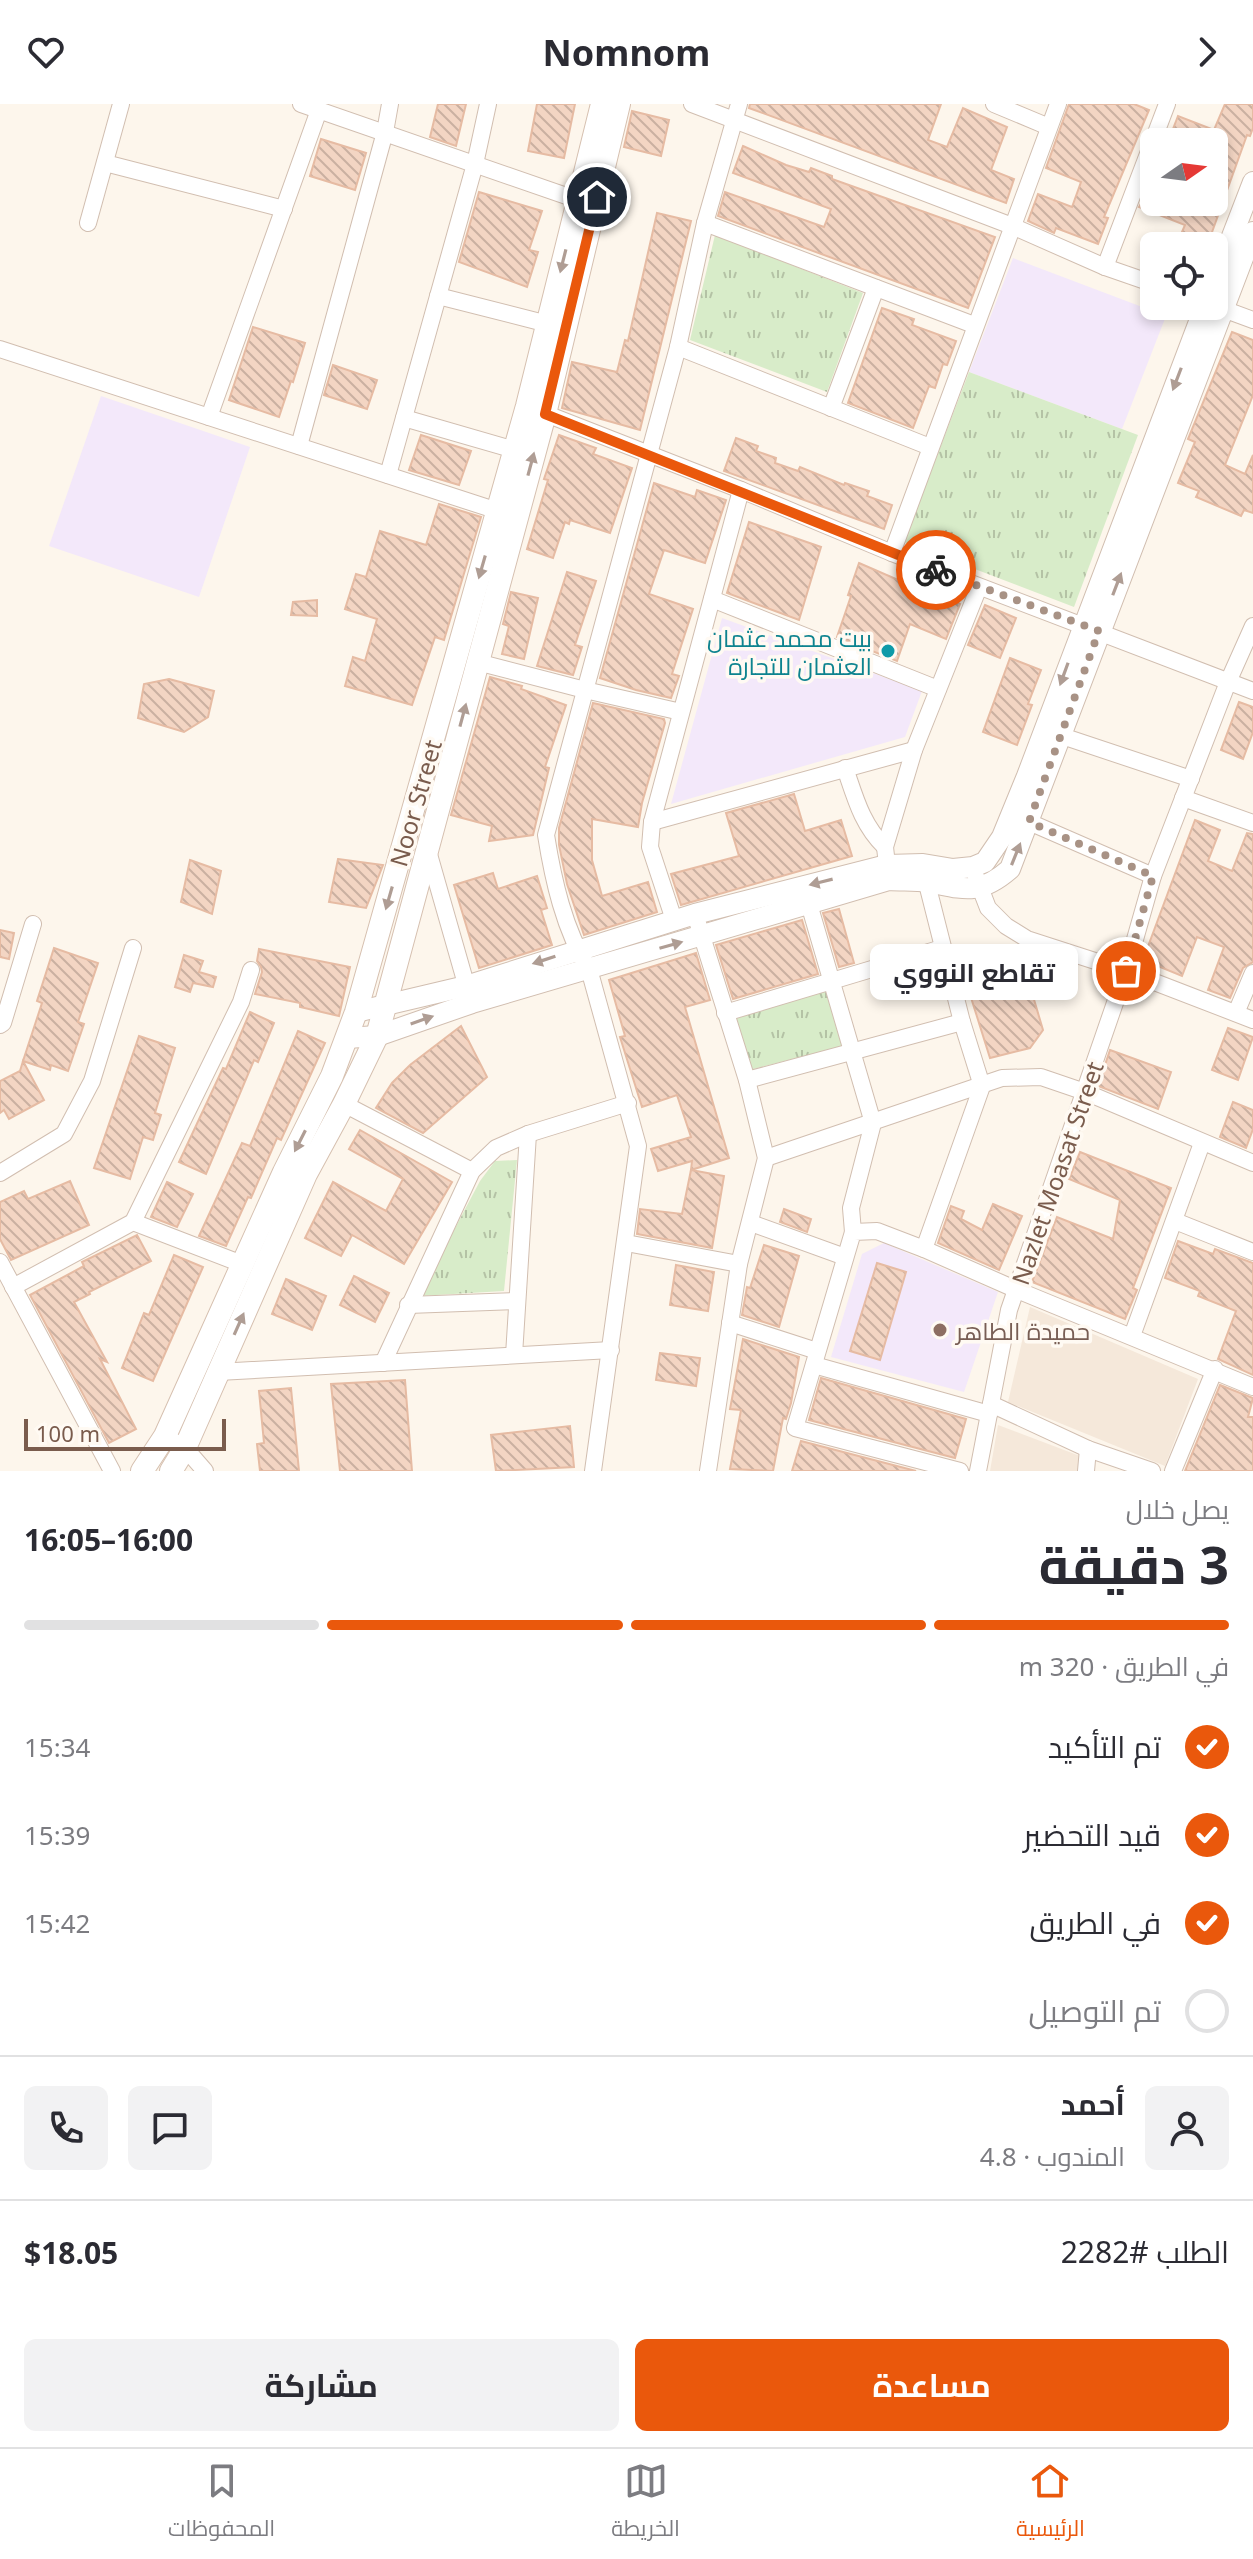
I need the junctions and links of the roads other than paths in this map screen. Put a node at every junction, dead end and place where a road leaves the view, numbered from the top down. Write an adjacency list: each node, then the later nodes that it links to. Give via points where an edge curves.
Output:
1 (121, 104): 15 (street)
2 (301, 104): 11 (street)
3 (390, 104): 14 (street)
4 (488, 104): 16 (street)
5 (602, 104): 18 (main road, Noor Street)
6 (619, 104): 38 (main road, Noor Street)
7 (692, 104): 12 (street)
8 (994, 104): 13 (street)
9 (1058, 104): 13 (street)
10 (1167, 104): 25 (street)
11 (319, 110): 14 (street); 19 (street)
12 (736, 112): 21 (street); 22 (street)
13 (1049, 127): 22 (street)
14 (385, 132): 16 (street); 41 (street)
15 (105, 163): 19 (street); 20 (street)
16 (475, 164): 18 (street); 29 (street)
17 (1253, 182): 24 (street)
18 (578, 200): 33 (main road, Noor Street, one-way to 33)
19 (284, 209): 39 (street)
20 (88, 223)
21 (705, 223): 28 (street); 35 (street)
22 (1012, 226): 25 (street); 34 (street)
23 (1253, 232): 27 (street)
24 (1228, 247)
25 (1105, 267): 26 (street)
26 (1140, 279)
27 (1228, 280)
28 (876, 288): 34 (street); 37 (street)
29 (438, 296): 33 (street); 40 (street)
30 (1228, 312): 32 (street)
31 (1209, 320): 52 (street)
32 (1253, 320)
33 (548, 324): 38 (main road, Noor Street)
34 (974, 325): 42 (street)
35 (678, 347): 37 (street); 44 (street)
36 (0, 349): 39 (street)
37 (831, 408): 42 (street)
38 (536, 410): 43 (main road, Noor Street); 44 (street); 53 (main road, Noor Street, one-way to 38)
39 (209, 417): 41 (street)
40 (404, 418): 43 (street); 45 (street)
41 (299, 446): 45 (street)
42 (930, 447): 48 (street)
43 (515, 450): 47 (main road, Noor Street)
44 (649, 454): 46 (street); 56 (street)
45 (388, 475): 47 (street)
46 (741, 490): 48 (street); 50 (street)
47 (498, 511): 88 (main road, Noor Street, one-way to 88)
48 (892, 553): 49 (street)
49 (979, 587): 52 (street); 55 (street)
50 (712, 599): 55 (street); 58 (street)
51 (1253, 626): 54 (street, Nazlet Moasat Street)
52 (1090, 629): 54 (street); 59 (street); 69 (street, one-way to 69, via 1002,837 985,862)
53 (477, 662): 56 (street); 67 (main road, Noor Street, one-way to 53)
54 (1228, 682): 57 (street); 62 (street, Nazlet Moasat Street)
55 (938, 689): 60 (street)
56 (585, 690): 58 (street); 80 (street, via 546,835)
57 (1253, 691)
58 (681, 712): 64 (street)
59 (1062, 736): 62 (street); 65 (street)
60 (914, 750): 61 (street); 68 (street)
61 (845, 768): 64 (street); 68 (street, via 861,815)
62 (1191, 779): 63 (street, Nazlet Moasat Street)
63 (1183, 798): 66 (street); 71 (street, Nazlet Moasat Street)
64 (652, 822): 75 (street, via 650,847)
65 (1029, 822): 71 (street); 72 (street, one-way to 65, via 1010,869)
66 (1253, 823)
67 (427, 846): 86 (street); 87 (main road, Noor Street)
68 (887, 864): 70 (street); 73 (street); 74 (street, one-way to 74)
69 (973, 867): 70 (street); 72 (street)
70 (924, 873): 72 (street, via 954,889); 79 (street)
71 (1153, 876): 83 (street, Nazlet Moasat Street)
72 (979, 888): 83 (street, via 988,908 1027,939)
73 (809, 904): 77 (street); 85 (street)
74 (695, 914): 75 (street); 77 (street)
75 (674, 920): 80 (street)
76 (33, 924): 93 (street)
77 (701, 936): 81 (street, one-way to 77); 89 (street)
78 (133, 948): 108 (street, via 92,1081 64,1134)
79 (942, 948): 85 (street); 92 (street)
80 (576, 949): 81 (street); 86 (street, one-way to 86)
81 (589, 969): 86 (street); 100 (street)
82 (251, 970): 110 (street, via 241,1002)
83 (1126, 971): 90 (street); 99 (street, Nazlet Moasat Street)
84 (1253, 973): 90 (street)
85 (831, 980): 89 (street); 96 (street)
86 (469, 994): 87 (street); 94 (street, one-way to 86)
87 (383, 1007): 88 (street); 94 (main road, Noor Street)
88 (356, 1012): 95 (main road, Noor Street)
89 (725, 1013): 97 (street)
90 (1236, 1013): 91 (street)
91 (1253, 1020)
92 (962, 1022): 96 (street); 98 (street)
93 (0, 1025)
94 (377, 1036): 95 (street); 101 (main road, Noor Street)
95 (347, 1038): 117 (main road, Noor Street, one-way to 117)
96 (852, 1053): 97 (street); 102 (street)
97 (747, 1080): 105 (street)
98 (982, 1086): 99 (street, via 1002,1078 1041,1077); 102 (street); 114 (street)
99 (1085, 1092): 104 (street); 120 (street, Nazlet Moasat Street)
100 (628, 1103): 103 (street); 113 (street, via 638,1146)
101 (344, 1104): 107 (street); 130 (main road, Noor Street, one-way to 101, via 306,1174)
102 (873, 1123): 105 (street); 112 (street, via 851,1208)
103 (528, 1134): 107 (street, via 496,1148); 121 (street)
104 (1202, 1143): 106 (street); 109 (street)
105 (766, 1158): 111 (street)
106 (1253, 1163)
107 (472, 1171): 122 (street)
108 (0, 1173)
109 (1175, 1221): 115 (street); 124 (street)
110 (133, 1222): 117 (street); 119 (street)
111 (751, 1223): 116 (street); 118 (street)
112 (853, 1232): 114 (street, via 877,1231); 116 (street)
113 (626, 1243): 118 (street); 125 (street)
114 (924, 1249): 120 (street)
115 (1253, 1252)
116 (845, 1257): 127 (street)
117 (242, 1264): 133 (main road, Noor Street)
118 (739, 1264): 123 (street)
119 (5, 1275): 136 (street)
120 (1017, 1290): 124 (street); 132 (street, Nazlet Moasat Street)
121 (517, 1301): 122 (street); 126 (street)
122 (408, 1305): 128 (street)
123 (730, 1323): 127 (street); 141 (street)
124 (1132, 1336): 129 (street)
125 (611, 1350): 126 (street); 140 (street)
126 (514, 1355): 128 (street)
127 (816, 1358): 132 (street); 142 (street, via 795,1428)
128 (383, 1363): 130 (street)
129 (1215, 1369): 131 (street); 146 (street)
130 (218, 1372): 134 (main road, Noor Street)
131 (1253, 1387)
132 (990, 1409): 135 (street); 143 (street, Nazlet Moasat Street)
133 (165, 1436): 134 (street); 137 (main road, Noor Street)
134 (185, 1448): 138 (main road, Noor Street); 139 (street)
135 (1088, 1449): 144 (street); 145 (street)
136 (112, 1471)
137 (142, 1471)
138 (171, 1471)
139 (205, 1471)
140 (593, 1471)
141 (708, 1471)
142 (960, 1471)
143 (978, 1471)
144 (1086, 1471)
145 (1152, 1471)
146 (1173, 1471)

